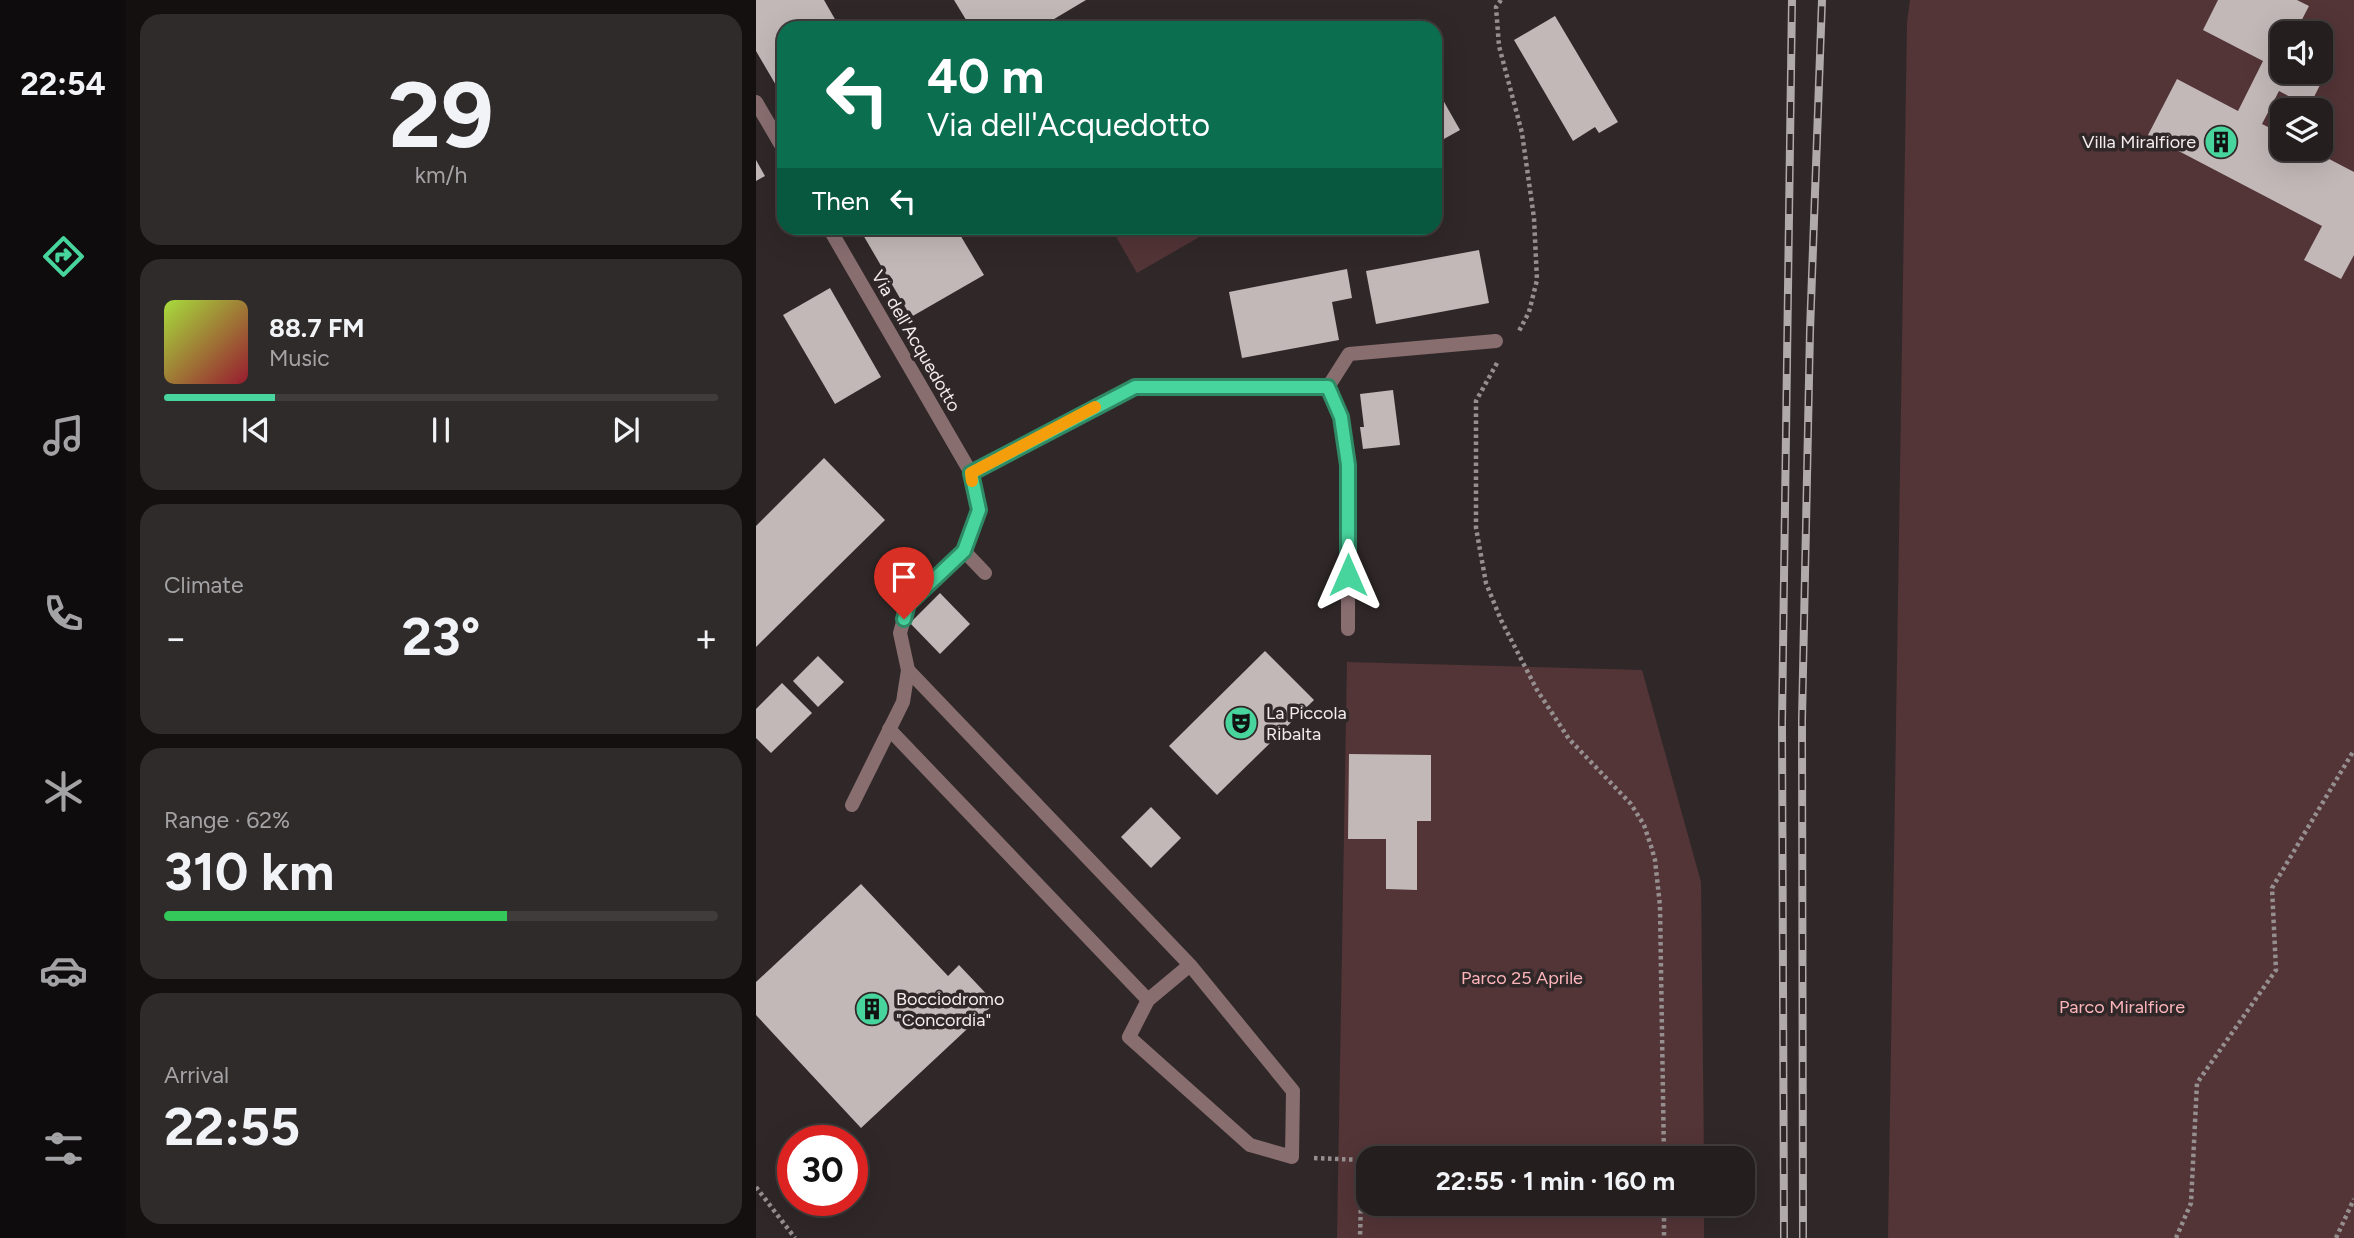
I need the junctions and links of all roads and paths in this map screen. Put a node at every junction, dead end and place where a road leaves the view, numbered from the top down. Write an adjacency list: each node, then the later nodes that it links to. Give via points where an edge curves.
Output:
1 (1501, 0): 5 (path, via 1496,7 1499,46 1522,133 1537,280 1529,312)
2 (756, 102): 3 (street)
3 (777, 138)
4 (832, 235): 9 (street, Via dell'Acquedotto)
5 (1514, 338)
6 (1496, 341): 8 (street, via 1349,354)
7 (1499, 361): 19 (path, via 1476,401 1476,528 1486,583 1537,690 1569,739 1630,804 1644,825 1653,853 1660,906)
8 (1328, 387): 9 (street, via 1135,387); 12 (street, via 1341,417 1348,465)
9 (971, 473): 10 (street, Via dell'Acquedotto, via 979,510)
10 (964, 551): 11 (street); 13 (street, Via dell'Acquedotto, via 908,604 900,634)
11 (985, 573)
12 (1348, 629)
13 (908, 670): 14 (street, Via dell'Acquedotto, via 903,702); 17 (street)
14 (889, 729): 16 (street, Via dell'Acquedotto); 18 (street)
15 (2354, 750): 29 (path, via 2272,888 2276,970 2197,1083 2191,1203)
16 (852, 805)
17 (1190, 965): 18 (street); 20 (street, via 1293,1091)
18 (1148, 1000): 20 (street, via 1129,1037 1250,1145)
19 (1664, 1146)
20 (1292, 1157): 21 (path)
21 (1356, 1160)
22 (756, 1187): 26 (path)
23 (2354, 1199): 30 (path)
24 (1361, 1216): 27 (path)
25 (1664, 1216): 28 (path)
26 (795, 1238)
27 (1360, 1238)
28 (1664, 1238)
29 (2176, 1238)
30 (2336, 1238)

